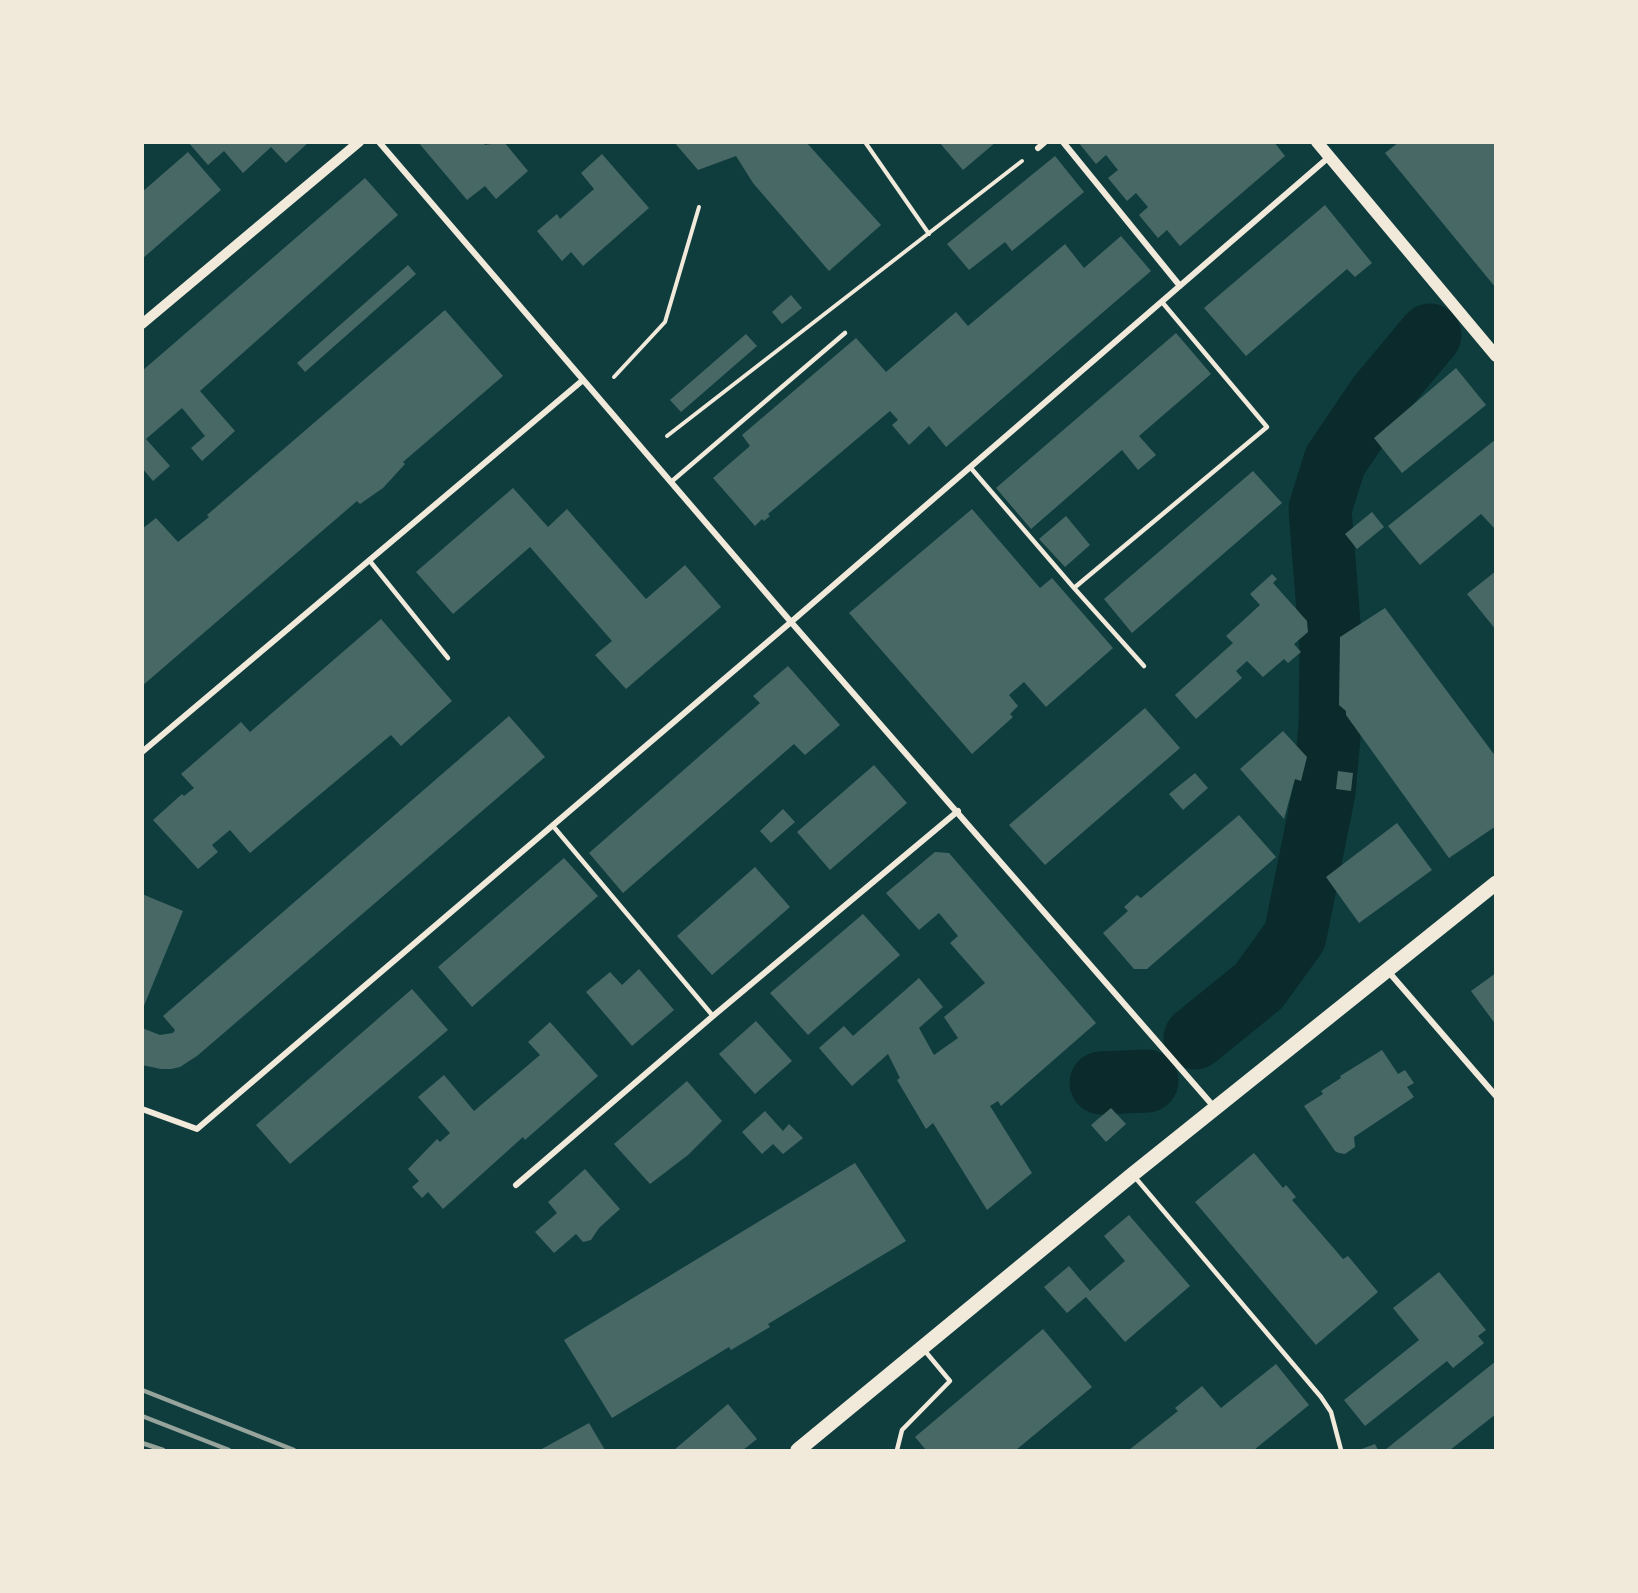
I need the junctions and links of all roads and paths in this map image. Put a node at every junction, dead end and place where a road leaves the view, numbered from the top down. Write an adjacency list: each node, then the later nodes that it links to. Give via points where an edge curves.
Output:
1 (358, 142): 13 (street)
2 (379, 142): 17 (street)
3 (865, 142): 10 (path)
4 (1045, 142): 7 (street)
5 (1063, 142): 11 (street)
6 (1317, 142): 8 (main road)
7 (1038, 148): 10 (path)
8 (1329, 157): 11 (street); 15 (main road)
9 (699, 207): 16 (path, via 665,322)
10 (928, 234): 18 (path)
11 (1180, 286): 12 (street)
12 (1162, 302): 19 (street); 22 (lane, via 1267,426)
13 (142, 324)
14 (845, 333): 20 (lane)
15 (1496, 356)
16 (614, 377)
17 (583, 380): 20 (street); 21 (street)
18 (667, 436)
19 (970, 467): 22 (lane); 23 (street)
20 (671, 482): 23 (street)
21 (369, 560): 24 (lane); 26 (street)
22 (1074, 588): 25 (lane)
23 (791, 622): 27 (street); 28 (street)
24 (448, 658)
25 (1144, 666)
26 (142, 752)
27 (958, 811): 31 (street); 33 (street)
28 (553, 826): 31 (lane); 34 (street, via 197,1129)
29 (1496, 883): 30 (main road)
30 (1387, 969): 32 (street); 33 (main road)
31 (713, 1016): 36 (street)
32 (1496, 1096)
33 (1216, 1109): 35 (main road)
34 (142, 1110)
35 (1133, 1174): 37 (main road); 40 (lane, via 1321,1397 1331,1412)
36 (516, 1185)
37 (923, 1349): 38 (main road); 39 (lane, via 950,1381 902,1430)
38 (798, 1450)
39 (897, 1450)
40 (1341, 1450)

